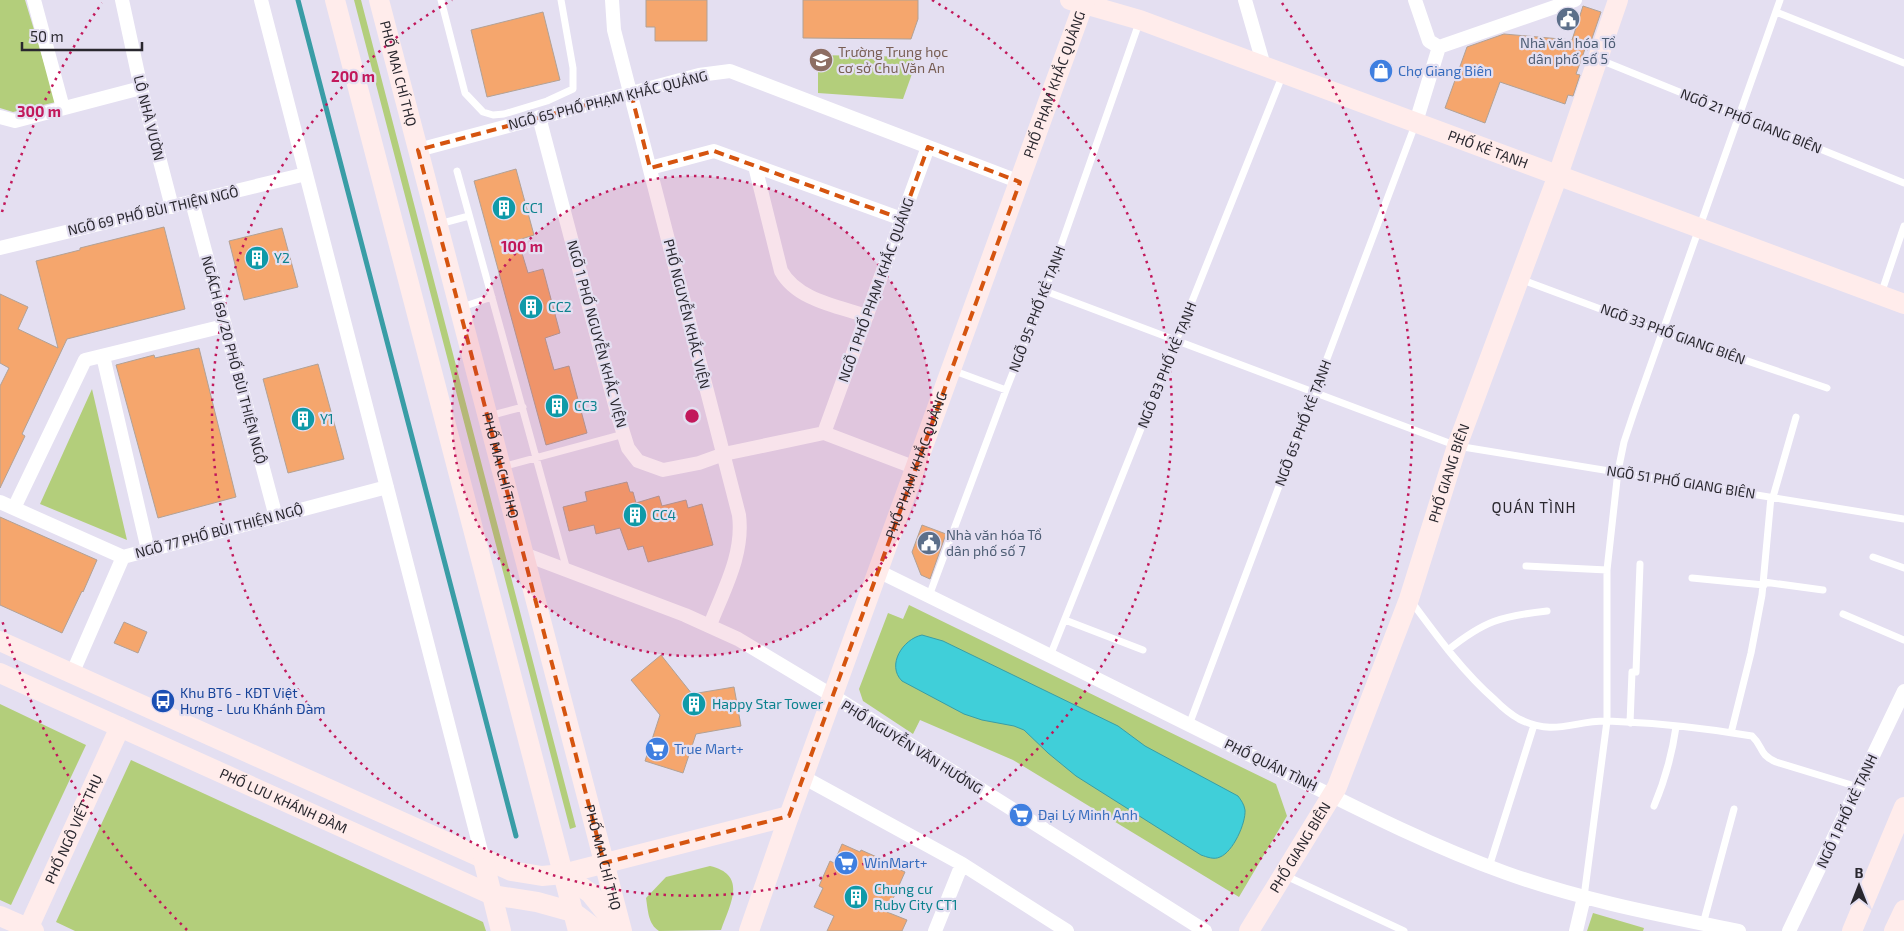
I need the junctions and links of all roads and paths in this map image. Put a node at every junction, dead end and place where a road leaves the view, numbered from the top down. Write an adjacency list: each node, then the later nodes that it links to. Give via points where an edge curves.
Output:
1 (34, 0): 24 (street)
2 (122, 0): 22 (street, LÔ NHÀ VƯỜN)
3 (260, 0): 34 (street)
4 (335, 0): 124 (street)
5 (379, 0): 30 (street, PHỐ MAI CHÍ THỌ)
6 (441, 0): 7 (lane, via 464,93 484,112 493,115 546,101 573,89 573,68)
7 (561, 0)
8 (612, 0): 23 (street, PHỐ NGUYỄN KHẮC VIỆN, via 614,30)
9 (1245, 0): 20 (street)
10 (1415, 0): 17 (street, via 1429,41)
11 (1575, 0): 17 (street)
12 (1618, 0): 18 (street, PHỐ GIANG BIÊN)
13 (1780, 0): 15 (lane)
14 (1080, 1): 16 (street, PHỐ KẺ TẠNH); 36 (street, PHỐ PHẠM KHẮC QUẢNG)
15 (1776, 12): 19 (lane); 25 (lane)
16 (1140, 20): 20 (street, PHỐ KẺ TẠNH); 47 (lane, NGÕ 95 PHỐ KẺ TẠNH)
17 (1439, 47): 28 (street)
18 (1598, 59): 25 (lane, NGÕ 21 PHỐ GIANG BIÊN); 35 (street, PHỐ GIANG BIÊN)
19 (1904, 63)
20 (1264, 66): 21 (street, PHỐ KẺ TẠNH)
21 (1284, 73): 28 (street, PHỐ KẺ TẠNH); 55 (lane, NGÕ 83 PHỐ KẺ TẠNH)
22 (141, 88): 24 (street); 39 (street, LÔ NHÀ VƯỜN)
23 (630, 94): 27 (street, NGÕ 65 PHỐ PHẠM KHẮC QUẢNG); 29 (street, NGÕ 65 PHỐ PHẠM KHẮC QUẢNG, via 699,75 730,71); 32 (street, PHỐ NGUYỄN KHẮC VIỆN)
24 (63, 108): 26 (street, via 14,121)
25 (1739, 116): 37 (lane, NGÕ 21 PHỐ GIANG BIÊN); 44 (lane)
26 (0, 117)
27 (539, 117): 30 (street, NGÕ 65 PHỐ PHẠM KHẮC QUẢNG); 65 (street, NGÕ 1 PHỐ NGUYỄN KHẮC VIỆN)
28 (1416, 122): 35 (street, PHỐ KẺ TẠNH); 60 (lane, NGÕ 65 PHỐ KẺ TẠNH)
29 (928, 147): 36 (street, NGÕ 65 PHỐ PHẠM KHẮC QUẢNG); 41 (street, NGÕ 1 PHỐ PHẠM KHẮC QUẢNG)
30 (418, 150): 42 (street, PHỐ MAI CHÍ THỌ)
31 (755, 166): 32 (street, via 714,151); 41 (street); 52 (street, via 781,271 788,283 810,297)
32 (650, 168): 67 (street, PHỐ NGUYỄN KHẮC VIỆN)
33 (457, 171): 40 (lane)
34 (306, 174): 38 (street, NGÕ 69 PHỐ BÙI THIỆN NGÔ); 72 (street)
35 (1558, 175): 44 (street, PHỐ KẺ TẠNH); 46 (street, PHỐ GIANG BIÊN)
36 (1020, 182): 57 (street, PHỐ PHẠM KHẮC QUẢNG)
37 (1904, 183)
38 (192, 202): 39 (street, NGÕ 69 PHỐ BÙI THIỆN NGÔ); 53 (street, NGÁCH 69/20 PHỐ BÙI THIỆN NGỘ)
39 (172, 207): 45 (street, NGÕ 69 PHỐ BÙI THIỆN NGÔ)
40 (470, 216): 42 (lane); 49 (lane)
41 (902, 219): 52 (street, NGÕ 1 PHỐ PHẠM KHẮC QUẢNG)
42 (438, 225): 51 (street, PHỐ MAI CHÍ THỌ)
43 (1904, 226): 48 (lane)
44 (1699, 228): 48 (street, PHỐ KẺ TẠNH); 54 (lane)
45 (0, 248)
46 (1520, 279): 54 (lane, NGÕ 33 PHỐ GIANG BIÊN); 66 (street, PHỐ GIANG BIÊN)
47 (1045, 291): 55 (lane, NGÕ 51 PHỐ GIANG BIÊN); 59 (lane, NGÕ 95 PHỐ KẺ TẠNH)
48 (1881, 296): 50 (street, PHỐ KẺ TẠNH)
49 (492, 298): 51 (lane); 61 (lane)
50 (1904, 304)
51 (460, 308): 62 (street, PHỐ MAI CHÍ THỌ)
52 (867, 316): 64 (street, NGÕ 1 PHỐ PHẠM KHẮC QUẢNG)
53 (224, 326): 56 (street); 76 (street, NGÁCH 69/20 PHỐ BÙI THIỆN NGỘ)
54 (1662, 332): 58 (lane, NGÕ 33 PHỐ GIANG BIÊN); 71 (lane, via 1627,434)
55 (1176, 340): 60 (lane, NGÕ 51 PHỐ GIANG BIÊN); 95 (lane, NGÕ 83 PHỐ KẺ TẠNH)
56 (102, 356): 75 (street, via 85,360); 78 (street)
57 (952, 370): 59 (lane); 70 (street, PHỐ PHẠM KHẮC QUẢNG)
58 (1827, 388)
59 (1006, 390): 91 (lane, NGÕ 95 PHỐ KẺ TẠNH)
60 (1315, 393): 66 (lane, NGÕ 51 PHỐ GIANG BIÊN); 108 (lane, NGÕ 65 PHỐ KẺ TẠNH)
61 (523, 407): 62 (lane); 68 (lane)
62 (488, 417): 69 (street, PHỐ MAI CHÍ THỌ)
63 (1796, 417): 73 (lane)
64 (824, 433): 67 (street); 70 (street)
65 (624, 434): 67 (street, NGÕ 1 PHỐ NGUYỄN KHẮC VIỆN, via 628,448 638,461 663,470 699,464); 68 (lane)
66 (1457, 446): 71 (lane, NGÕ 51 PHỐ GIANG BIÊN); 92 (street, PHỐ GIANG BIÊN)
67 (724, 454): 96 (street, PHỐ NGUYỄN KHẮC VIỆN, via 739,515 740,542)
68 (536, 458): 69 (lane); 85 (lane)
69 (501, 467): 79 (street, PHỐ MAI CHÍ THỌ)
70 (916, 468): 87 (street, PHỐ PHẠM KHẮC QUẢNG)
71 (1618, 471): 73 (lane, NGÕ 51 PHỐ GIANG BIÊN); 86 (lane)
72 (387, 487): 76 (street, NGÕ 77 PHỐ BÙI THIỆN NGỘ); 120 (street)
73 (1772, 497): 77 (lane, NGÕ 51 PHỐ GIANG BIÊN); 89 (lane)
74 (0, 502): 75 (street, NGÕ 77 PHỐ BÙI THIỆN NGỘ)
75 (14, 508): 80 (street, NGÕ 77 PHỐ BÙI THIỆN NGỘ)
76 (276, 517): 78 (street, NGÕ 77 PHỐ BÙI THIỆN NGỘ)
77 (1904, 519)
78 (148, 550): 80 (street, NGÕ 77 PHỐ BÙI THIỆN NGỘ)
79 (524, 554): 85 (street, PHỐ NGUYỄN VĂN HƯỞNG); 121 (street, PHỐ MAI CHÍ THỌ)
80 (123, 557): 103 (street)
81 (1873, 557): 84 (lane)
82 (1640, 564): 107 (lane, via 1636,672 1632,672)
83 (1526, 566): 86 (lane)
84 (1904, 568)
85 (568, 570): 96 (street, PHỐ NGUYỄN VĂN HƯỞNG)
86 (1607, 570): 106 (lane)
87 (878, 571): 91 (street, PHỐ QUÁN TÌNH); 105 (street, PHỐ PHẠM KHẮC QUẢNG)
88 (1692, 578): 89 (lane)
89 (1764, 584): 90 (lane); 112 (lane)
90 (1823, 590)
91 (929, 596): 101 (street, PHỐ QUÁN TÌNH)
92 (1409, 599): 100 (lane); 115 (street, PHỐ GIANG BIÊN)
93 (1547, 611): 100 (lane, via 1494,620)
94 (1843, 614): 97 (lane)
95 (1065, 620): 99 (lane); 101 (lane, NGÕ 83 PHỐ KẺ TẠNH)
96 (710, 625): 105 (street, PHỐ NGUYỄN VĂN HƯỞNG)
97 (1904, 640)
98 (0, 641): 103 (street, PHỐ LƯU KHÁNH ĐÀM)
99 (1143, 650)
100 (1448, 650): 109 (lane, via 1470,676 1509,712)
101 (1050, 656): 108 (street, PHỐ QUÁN TÌNH)
102 (0, 673): 110 (street, PHỐ LƯU KHÁNH ĐÀM)
103 (72, 674): 120 (street, PHỐ LƯU KHÁNH ĐÀM)
104 (1904, 690): 114 (street, NGÕ 1 PHỐ KẺ TẠNH)
105 (833, 696): 113 (street, PHỐ PHẠM KHẮC QUẢNG); 141 (street, PHỐ NGUYỄN VĂN HƯỞNG)
106 (1607, 721): 107 (lane); 109 (lane, via 1553,728); 128 (lane)
107 (1630, 723): 111 (lane)
108 (1188, 724): 115 (street, PHỐ QUÁN TÌNH)
109 (1534, 724): 123 (lane)
110 (120, 727): 127 (street, PHỐ LƯU KHÁNH ĐÀM); 133 (street, PHỐ NGÔ VIẾT THỤ)
111 (1676, 727): 112 (lane); 116 (lane, via 1672,755)
112 (1731, 732): 114 (lane, via 1752,736 1759,742 1766,758)
113 (803, 777): 119 (street, PHỐ PHẠM KHẮC QUẢNG); 122 (street)
114 (1858, 787): 146 (street, NGÕ 1 PHỐ KẺ TẠNH)
115 (1333, 796): 123 (street, PHỐ QUÁN TÌNH, via 1450,852); 125 (street, PHỐ GIANG BIÊN)
116 (1654, 806)
117 (1904, 807): 147 (street)
118 (1734, 809): 132 (lane)
119 (789, 816): 121 (street, PHỐ LƯU KHÁNH ĐÀM); 138 (street, PHỐ PHẠM KHẮC QUẢNG)
120 (484, 860): 124 (street, PHỐ LƯU KHÁNH ĐÀM, via 516,872 542,876); 127 (street)
121 (604, 863): 124 (street, PHỐ LƯU KHÁNH ĐÀM); 126 (street); 137 (street, PHỐ MAI CHÍ THỌ)
122 (962, 864): 139 (street); 140 (street)
123 (1490, 867): 128 (street, PHỐ QUÁN TÌNH)
124 (563, 874): 126 (street); 130 (street)
125 (1284, 875): 142 (street, PHỐ GIANG BIÊN); 143 (lane)
126 (590, 893): 130 (street); 137 (street)
127 (492, 895): 130 (street, PHỐ LƯU KHÁNH ĐÀM); 134 (street)
128 (1584, 897): 132 (street, PHỐ QUÁN TÌNH); 144 (street)
129 (1904, 910): 148 (street)
130 (573, 912): 135 (street); 136 (street)
131 (0, 916): 133 (street)
132 (1703, 924): 145 (street, PHỐ QUÁN TÌNH)
133 (30, 930)
134 (502, 931)
135 (578, 931)
136 (598, 931)
137 (621, 931)
138 (749, 931)
139 (935, 931)
140 (1067, 931)
141 (1205, 931)
142 (1250, 931)
143 (1404, 931)
144 (1576, 931)
145 (1739, 931)
146 (1789, 931)
147 (1852, 931)
148 (1894, 931)

